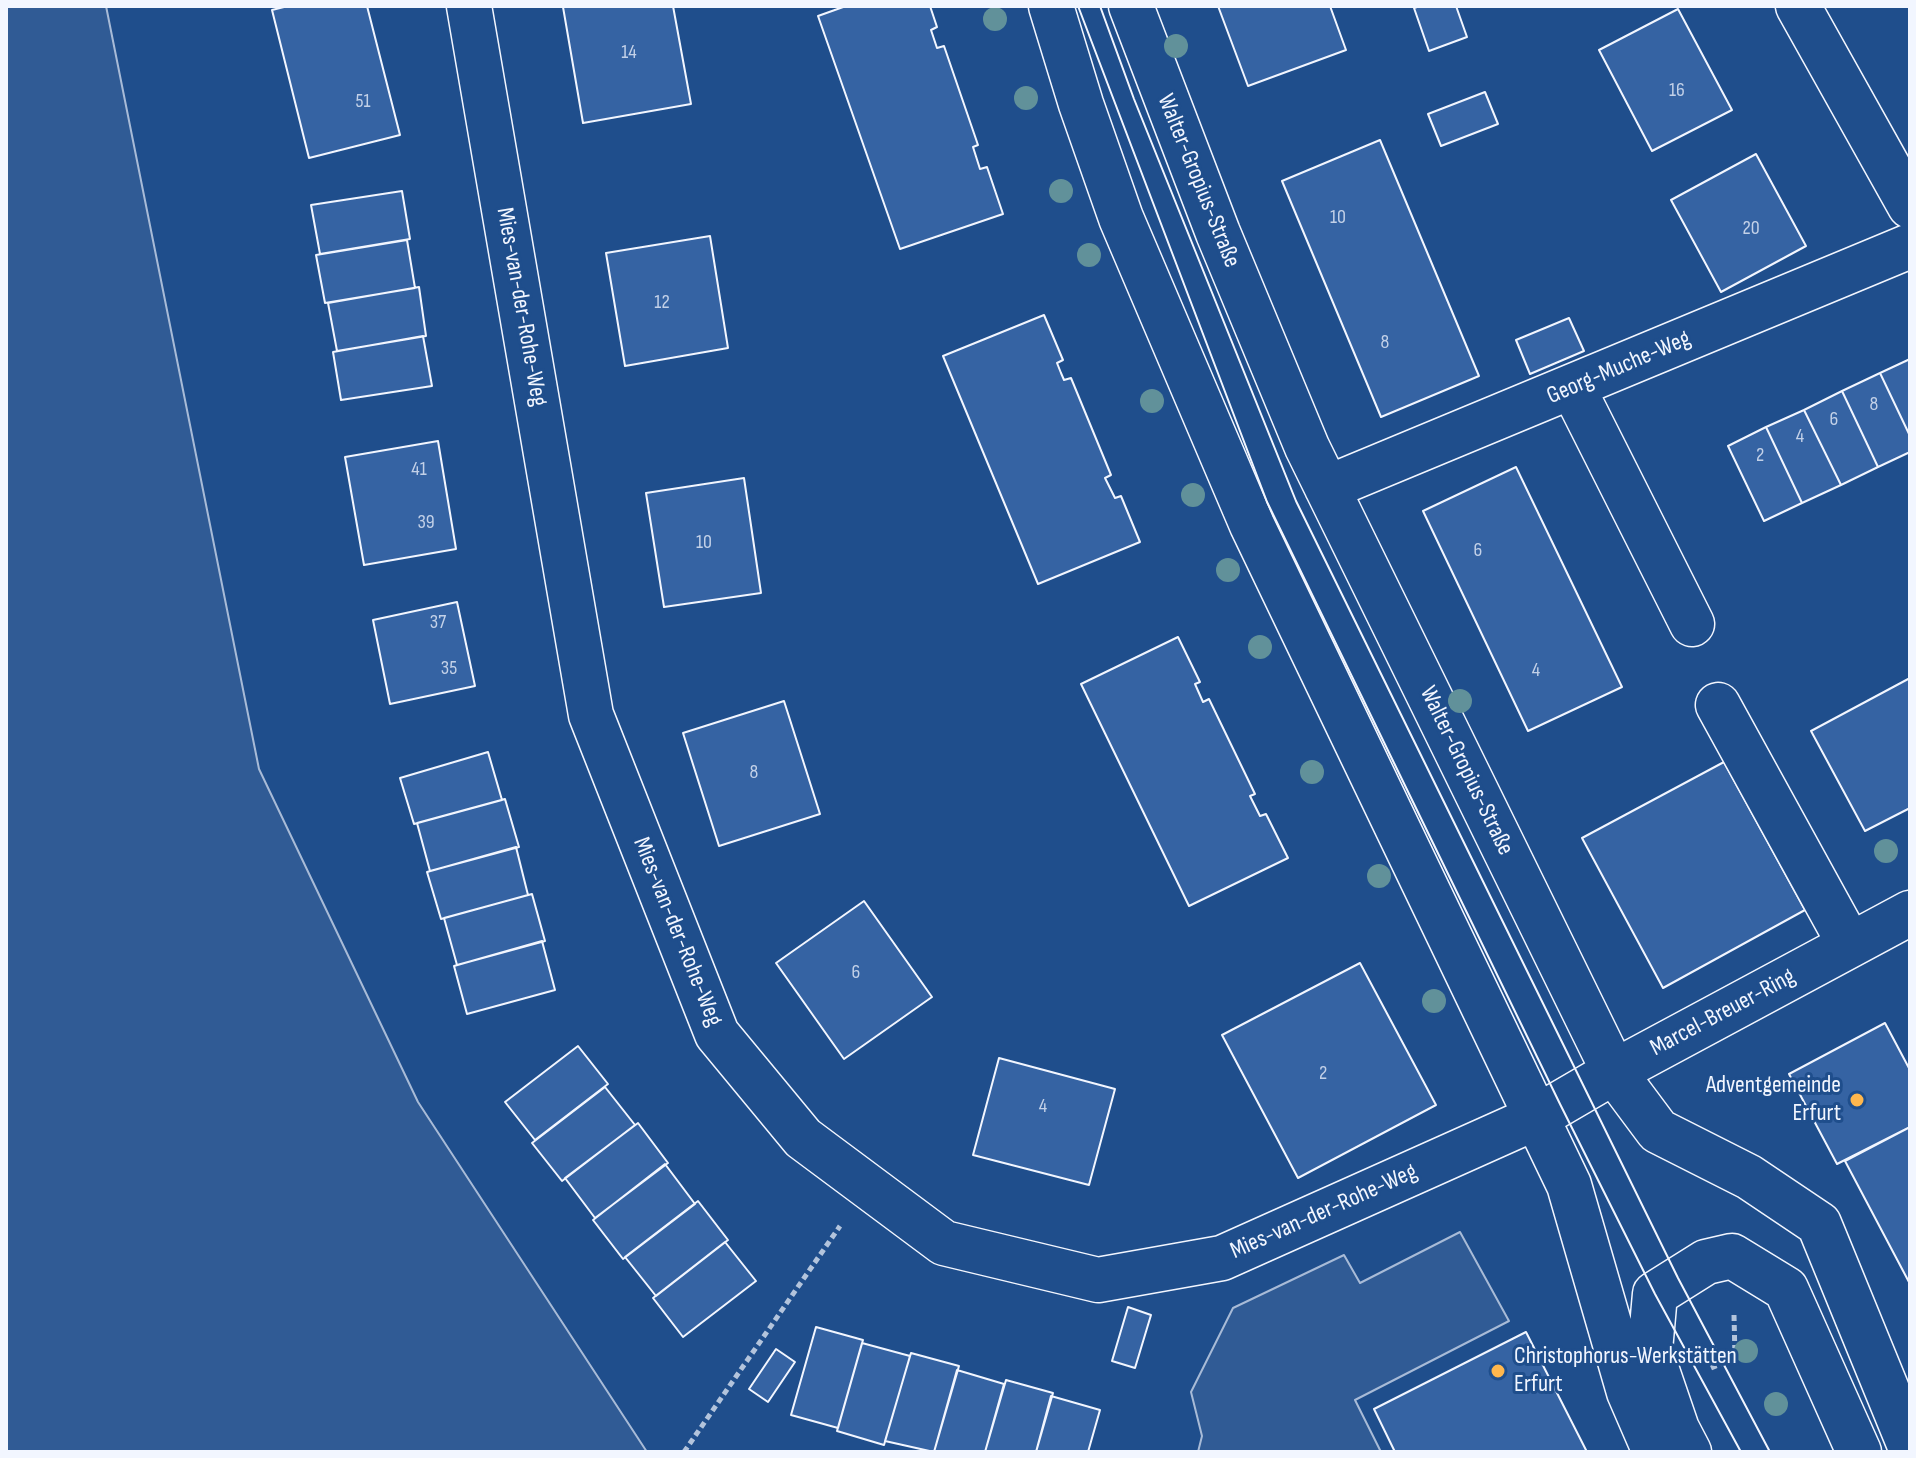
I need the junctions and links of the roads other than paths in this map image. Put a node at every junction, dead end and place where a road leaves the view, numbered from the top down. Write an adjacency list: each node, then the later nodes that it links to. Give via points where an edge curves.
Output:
1 (469, 6): 14 (street, Mies-van-der-Rohe-Weg, via 591,715 717,1034 803,1138 944,1243 1098,1280 1222,1258)
2 (1051, 6): 14 (street, via 1121,218 1252,525)
3 (1131, 6): 8 (street, Walter-Gropius-Straße, via 1218,233)
4 (1798, 6): 5 (street)
5 (1910, 206)
6 (1910, 246): 7 (street, Georg-Muche-Weg)
7 (1573, 388): 8 (street, Georg-Muche-Weg); 9 (street)
8 (1327, 488): 13 (street, Walter-Gropius-Straße)
9 (1692, 624)
10 (1718, 705): 12 (street)
11 (1910, 913): 12 (street, Marcel-Breuer-Ring)
12 (1850, 945): 13 (street, Marcel-Breuer-Ring)
13 (1614, 1072): 14 (street, Marcel-Breuer-Ring); 15 (street, Walter-Gropius-Straße, via 1658,1131 1749,1177 1819,1224)
14 (1537, 1117): 16 (street, via 1569,1185 1629,1392)
15 (1910, 1446)
16 (1655, 1452)
17 (1689, 1452): 18 (street, via 1650,1350 1655,1294 1706,1262 1732,1256 1786,1289)
18 (1859, 1452)

